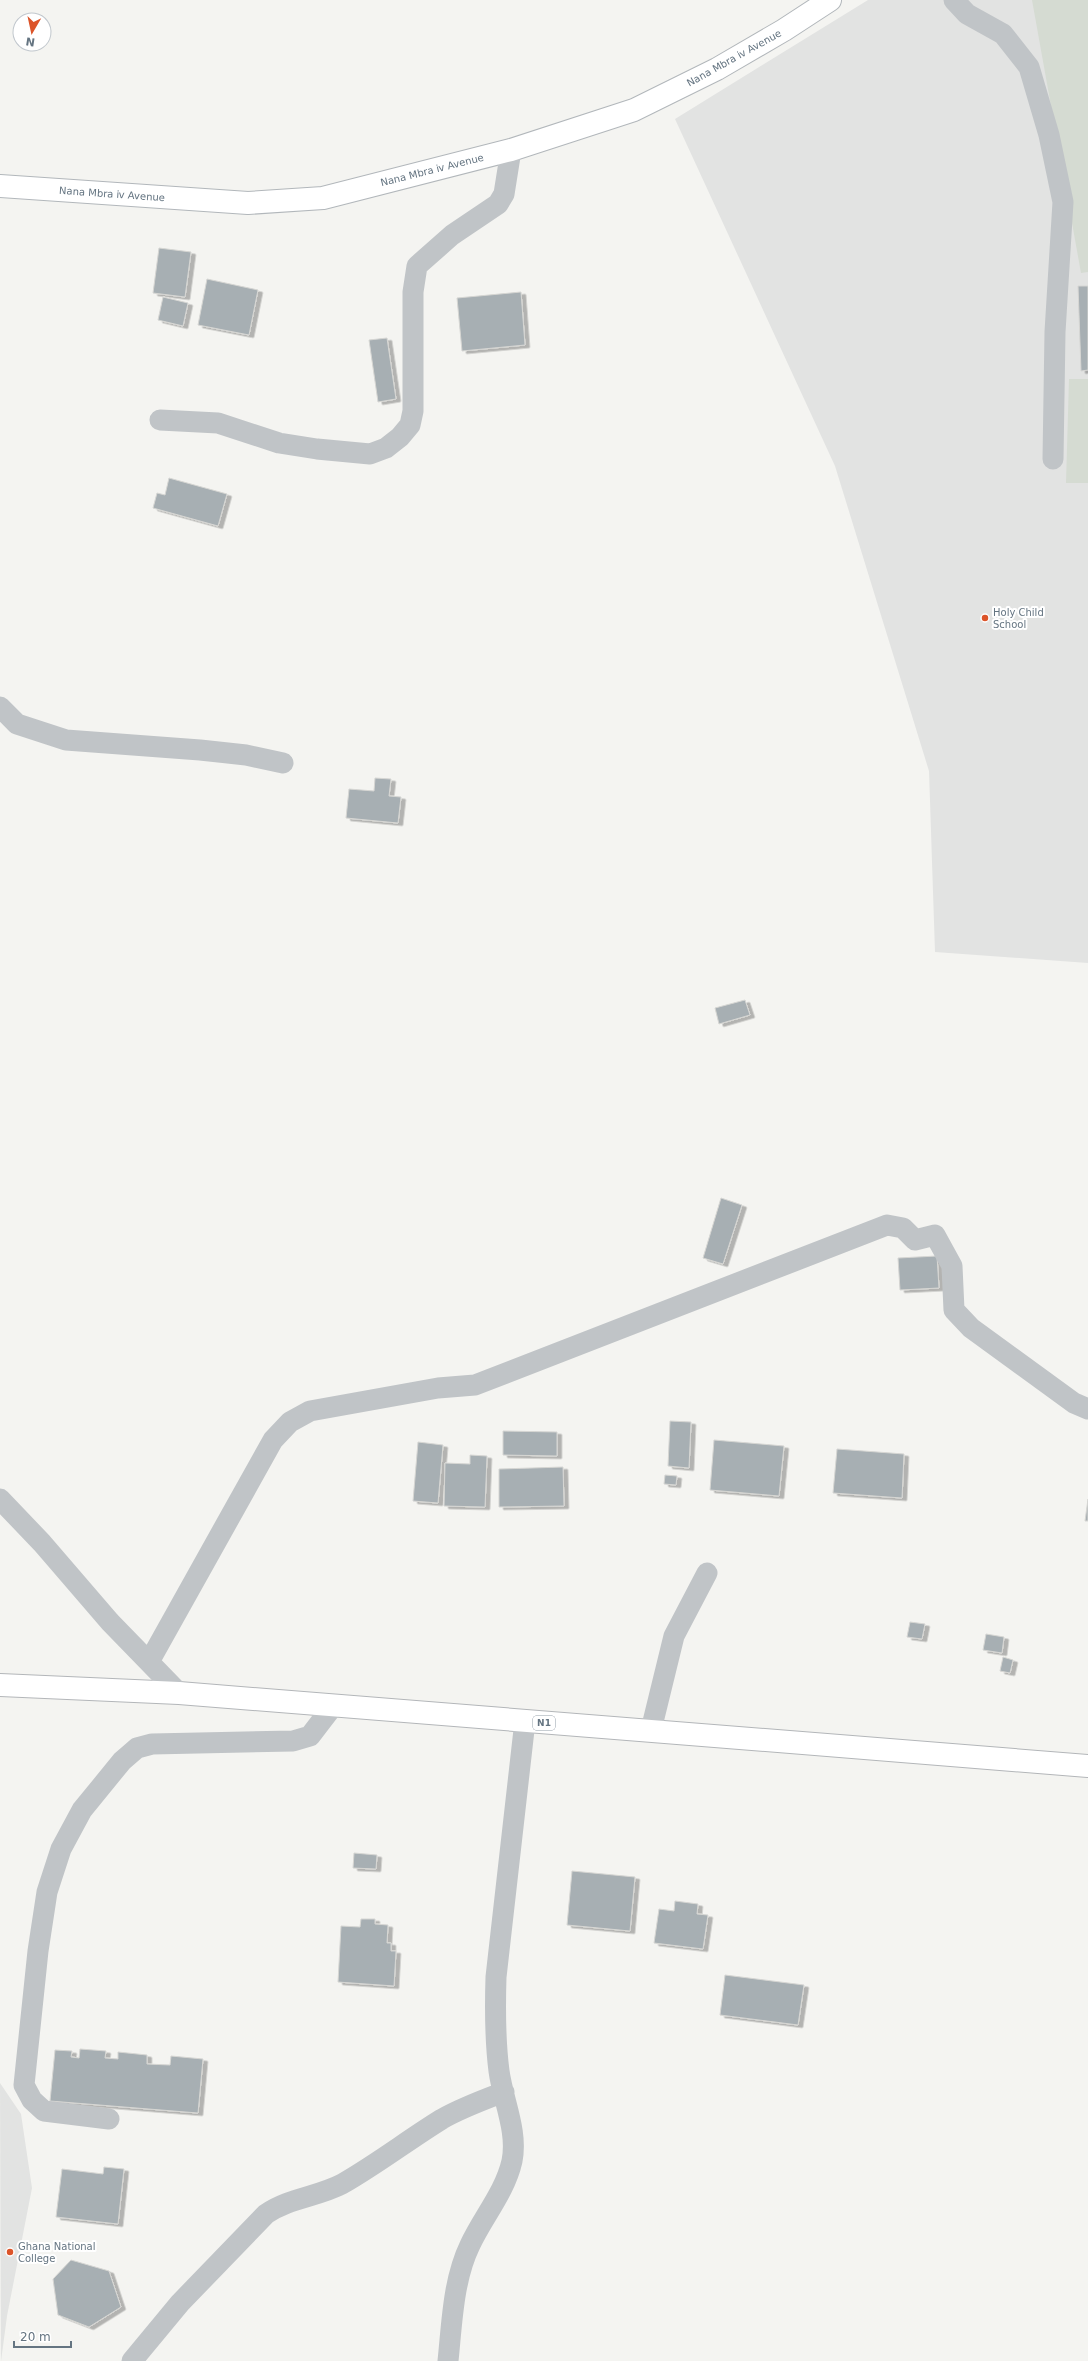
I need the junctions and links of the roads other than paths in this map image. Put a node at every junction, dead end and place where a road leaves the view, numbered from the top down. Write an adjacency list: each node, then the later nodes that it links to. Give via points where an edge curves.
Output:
1 (830, 0): 3 (main road, Nana Mbra ⅳ Avenue, via 717,69 634,110)
2 (954, 0): 6 (street, via 967,14 1003,34 1029,67 1049,135 1063,202 1055,332)
3 (512, 150): 4 (main road, Nana Mbra ⅳ Avenue, via 323,198 256,203); 5 (street, via 504,194 498,204 452,235 418,266 413,292 413,411 410,425 386,448 370,454 317,449 279,443 218,423)
4 (0, 186)
5 (160, 420)
6 (1054, 460)
7 (0, 708): 8 (street)
8 (8, 726): 9 (street, via 66,740 200,750 246,755)
9 (283, 763)
10 (1088, 1409): 13 (street, via 1074,1403 971,1328 954,1310 952,1266 935,1235 915,1240 903,1228 887,1225 475,1385 438,1388 310,1411 290,1422 273,1440)
11 (0, 1499): 13 (street)
12 (707, 1573): 18 (street, via 674,1636)
13 (149, 1662): 15 (street)
14 (0, 1686): 15 (main road, N1)
15 (179, 1693): 16 (main road, N1)
16 (333, 1706): 17 (main road, N1); 21 (street, via 310,1736 293,1741 152,1744 137,1748 122,1761 82,1810 61,1849 47,1892 24,2085 32,2100 44,2111)
17 (525, 1721): 18 (main road, N1); 20 (street, via 496,1977 494,2015)
18 (651, 1730): 19 (main road, N1)
19 (1088, 1766)
20 (504, 2092): 22 (street, via 443,2118 340,2184 271,2210 180,2304); 23 (street, via 513,2137 512,2160 507,2179 470,2245 461,2267)
21 (109, 2119)
22 (132, 2361)
23 (448, 2361)

